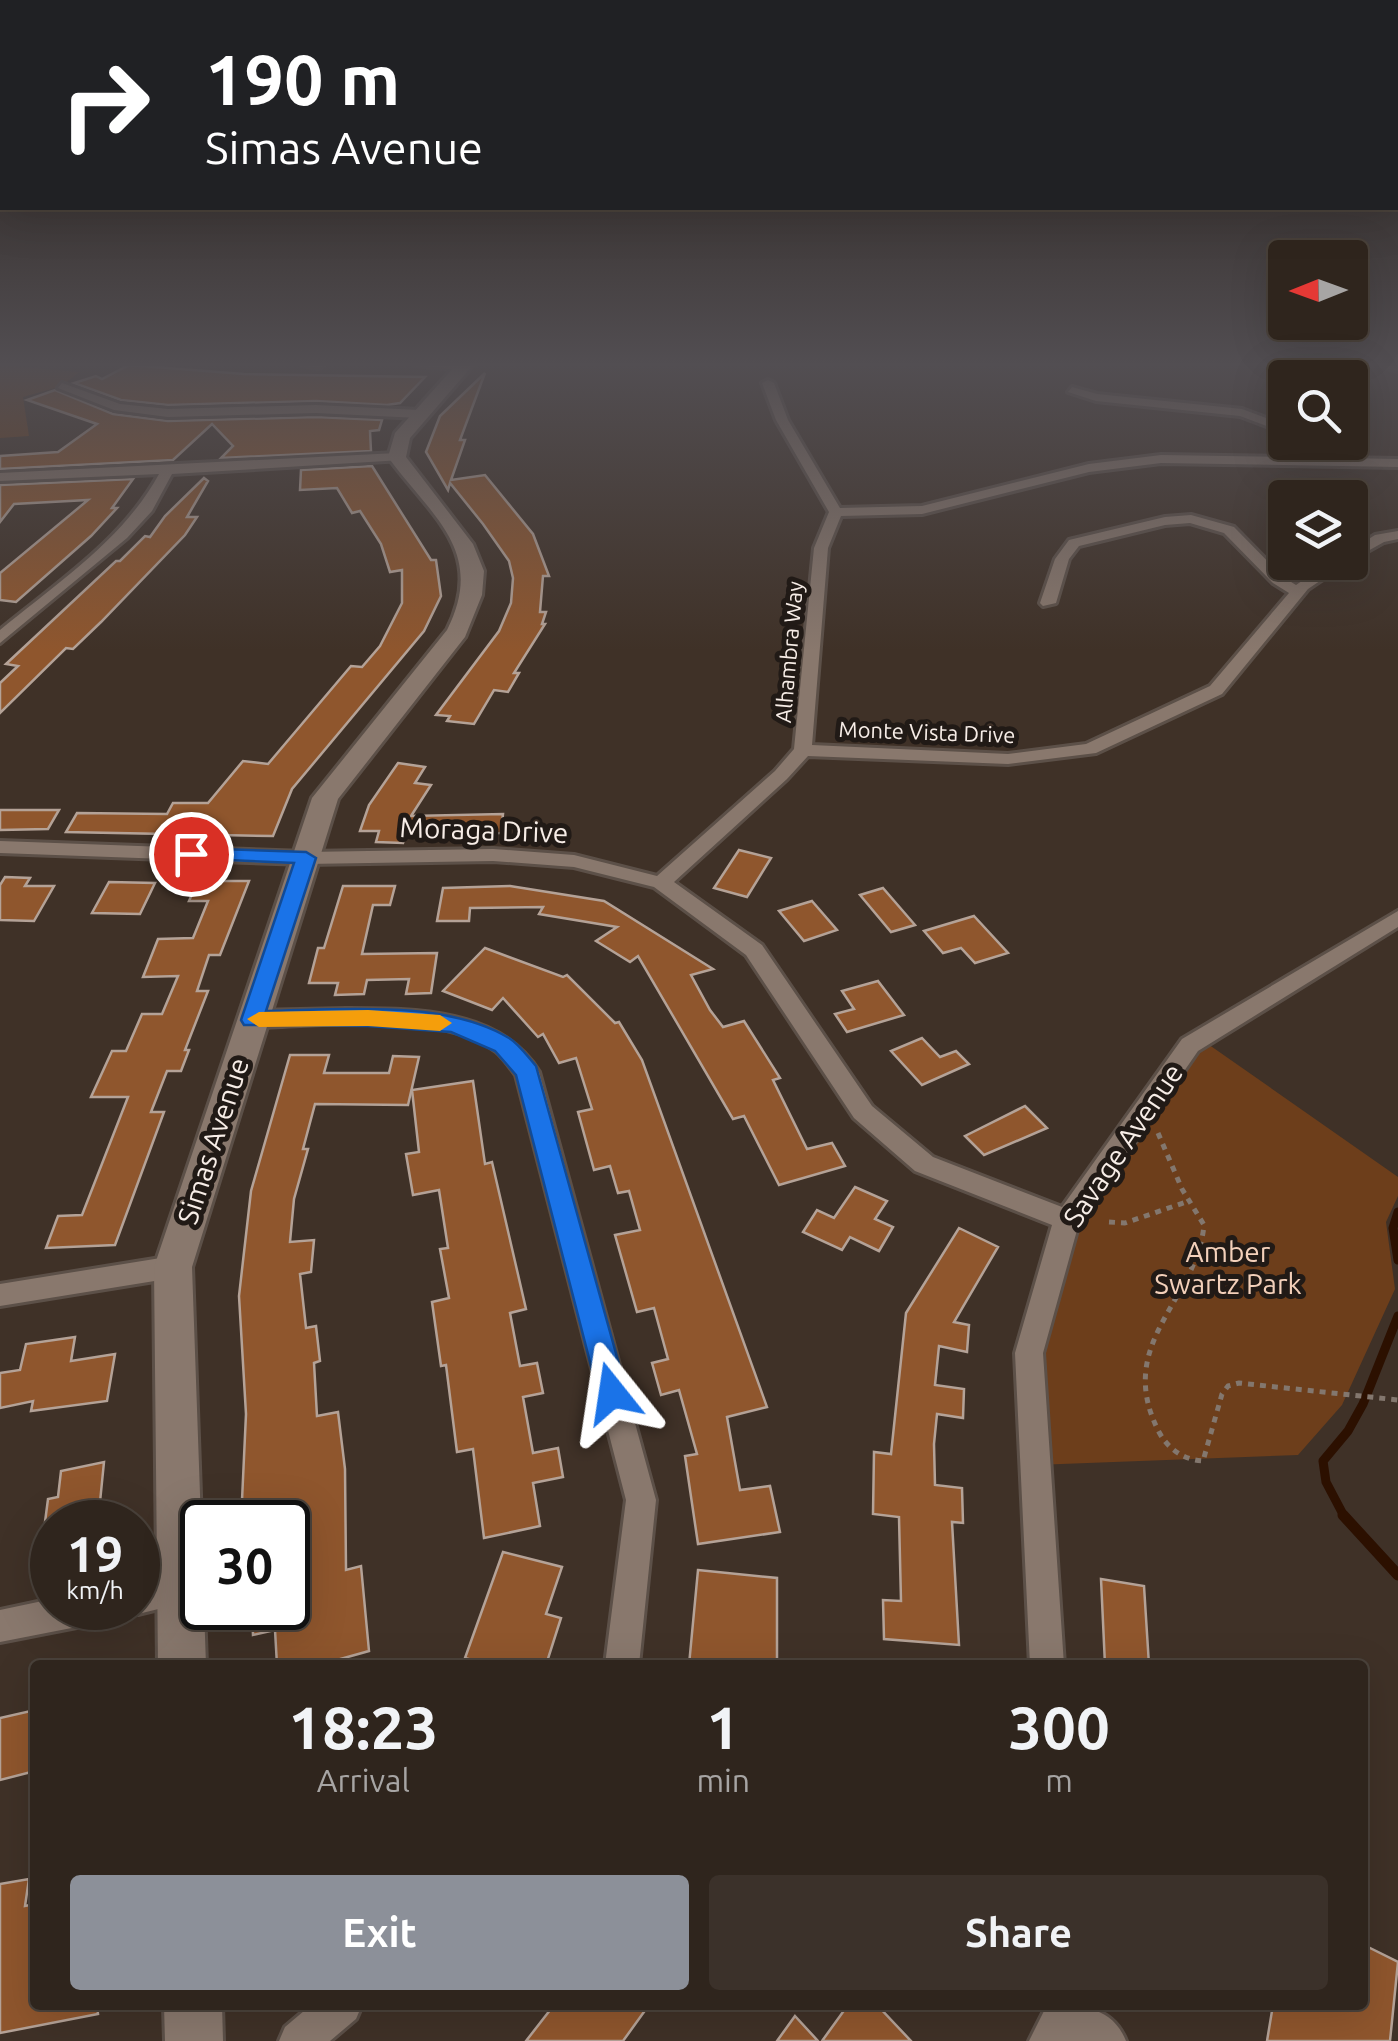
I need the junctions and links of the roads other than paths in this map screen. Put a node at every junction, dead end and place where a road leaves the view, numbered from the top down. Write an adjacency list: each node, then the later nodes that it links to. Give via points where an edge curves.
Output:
1 (370, 460): 8 (street)
2 (399, 460): 19 (street, Simas Avenue, via 462,544 474,566 472,593 456,632 325,798)
3 (806, 460): 10 (street)
4 (1149, 460): 10 (street, via 922,510)
5 (1260, 460): 6 (street)
6 (1320, 461): 7 (street)
7 (1398, 463)
8 (169, 468): 9 (street); 16 (street, via 122,535)
9 (0, 477)
10 (836, 512): 17 (street, Alhambra Way, via 821,548)
11 (1398, 535): 12 (street)
12 (1368, 546)
13 (1315, 580): 14 (street, Monte Vista Drive)
14 (1298, 592): 15 (street, via 1229,530 1179,520 1074,543); 17 (street, Monte Vista Drive, via 1216,690 1090,749 1008,759)
15 (1048, 603)
16 (0, 638)
17 (803, 750): 20 (street, Alhambra Way)
18 (0, 847): 19 (street, Moraga Drive)
19 (306, 858): 20 (street, Moraga Drive, via 494,855 574,861); 22 (street, Simas Avenue)
20 (661, 883): 23 (street, Moraga Drive, via 754,950 863,1112 924,1164)
21 (1398, 918): 23 (street, Savage Avenue, via 1190,1045)
22 (252, 1020): 24 (street, Simas Avenue); 32 (street, via 454,1024 503,1045 527,1072 640,1500)
23 (1067, 1220): 33 (street, Savage Avenue, via 1028,1353)
24 (172, 1267): 25 (street); 26 (street, Simas Avenue)
25 (0, 1295)
26 (180, 1590): 27 (street)
27 (160, 1594)
28 (30, 1620): 29 (street)
29 (0, 1626)
30 (181, 1630): 31 (street, Simas Avenue)
31 (182, 1660)
32 (623, 1660)
33 (1047, 1660)
34 (193, 2010): 37 (street)
35 (336, 2010): 38 (street)
36 (1061, 2020): 39 (street)
37 (194, 2041)
38 (299, 2041)
39 (1106, 2041)

